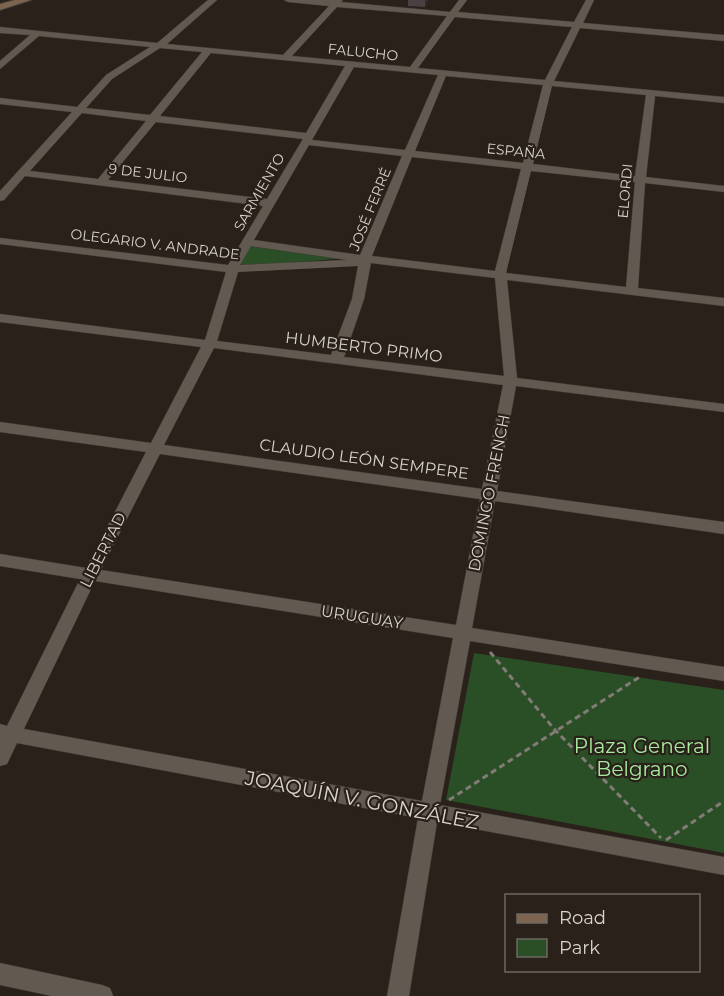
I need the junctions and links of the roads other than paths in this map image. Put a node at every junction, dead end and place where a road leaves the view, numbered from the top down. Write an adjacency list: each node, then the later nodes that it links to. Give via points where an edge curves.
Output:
1 (26, 0): 7 (main road)
2 (213, 0): 13 (street)
3 (288, 0): 6 (street)
4 (463, 0): 8 (street)
5 (590, 0): 9 (street, DOMINGO FRENCH)
6 (337, 2): 8 (street); 15 (street)
7 (0, 7)
8 (453, 15): 9 (street); 18 (street)
9 (578, 26): 12 (street); 20 (street, DOMINGO FRENCH)
10 (0, 30): 11 (street, FALUCHO)
11 (37, 34): 13 (street, FALUCHO); 17 (street)
12 (724, 38)
13 (159, 45): 14 (street, FALUCHO); 24 (street, via 115,72)
14 (209, 50): 15 (street, FALUCHO); 25 (street)
15 (286, 57): 16 (street, FALUCHO)
16 (351, 64): 18 (street, FALUCHO); 26 (street, SARMIENTO)
17 (0, 66)
18 (412, 70): 19 (street, FALUCHO)
19 (443, 74): 20 (street, FALUCHO); 27 (street, JOSÉ FERRÉ)
20 (548, 83): 21 (street, FALUCHO); 28 (street, DOMINGO FRENCH)
21 (651, 93): 22 (street, FALUCHO); 30 (street, ELORDI)
22 (724, 100)
23 (0, 101): 24 (street, ESPAÑA)
24 (79, 110): 25 (street, ESPAÑA); 29 (street)
25 (153, 118): 26 (street, ESPAÑA); 31 (street)
26 (306, 139): 27 (street, ESPAÑA); 34 (street, SARMIENTO)
27 (409, 154): 28 (street, ESPAÑA); 37 (street, JOSÉ FERRÉ)
28 (526, 167): 30 (street, ESPAÑA); 39 (street, DOMINGO FRENCH)
29 (23, 173): 31 (street, 9 DE JULIO); 33 (street)
30 (640, 180): 32 (street, ESPAÑA); 40 (street, ELORDI)
31 (101, 182): 34 (street, 9 DE JULIO)
32 (724, 189)
33 (0, 198)
34 (269, 203): 36 (street, SARMIENTO)
35 (0, 241): 38 (street, OLEGARIO V. ANDRADE)
36 (247, 242): 37 (street, OLEGARIO V. ANDRADE); 38 (street, SARMIENTO)
37 (365, 260): 38 (street, OLEGARIO V. ANDRADE); 39 (street, OLEGARIO V. ANDRADE); 44 (street, JOSÉ FERRÉ, via 358,299)
38 (234, 269): 43 (street, SARMIENTO)
39 (500, 274): 40 (street, OLEGARIO V. ANDRADE); 45 (street, DOMINGO FRENCH)
40 (632, 291): 41 (street, OLEGARIO V. ANDRADE)
41 (724, 302)
42 (0, 318): 43 (street, HUMBERTO PRIMO)
43 (210, 343): 44 (street, HUMBERTO PRIMO); 48 (street, LIBERTAD)
44 (336, 360): 45 (street, HUMBERTO PRIMO)
45 (510, 382): 46 (street, HUMBERTO PRIMO); 49 (street, DOMINGO FRENCH)
46 (724, 408)
47 (0, 427): 48 (street, CLAUDIO LEÓN SEMPERE)
48 (156, 449): 49 (street, CLAUDIO LEÓN SEMPERE); 52 (street, LIBERTAD)
49 (488, 494): 50 (street, CLAUDIO LEÓN SEMPERE); 53 (street, DOMINGO FRENCH)
50 (724, 528)
51 (0, 560): 52 (street, URUGUAY)
52 (90, 575): 53 (street, URUGUAY); 55 (street, LIBERTAD)
53 (469, 634): 54 (street, URUGUAY); 57 (street, DOMINGO FRENCH)
54 (724, 674)
55 (6, 733): 56 (street, LIBERTAD); 57 (street, JOAQUÍN V. GONZÁLEZ)
56 (0, 758)
57 (429, 813): 58 (street, JOAQUÍN V. GONZÁLEZ); 61 (street, DOMINGO FRENCH)
58 (724, 866)
59 (0, 974): 60 (street)
60 (102, 996)
61 (398, 996)

